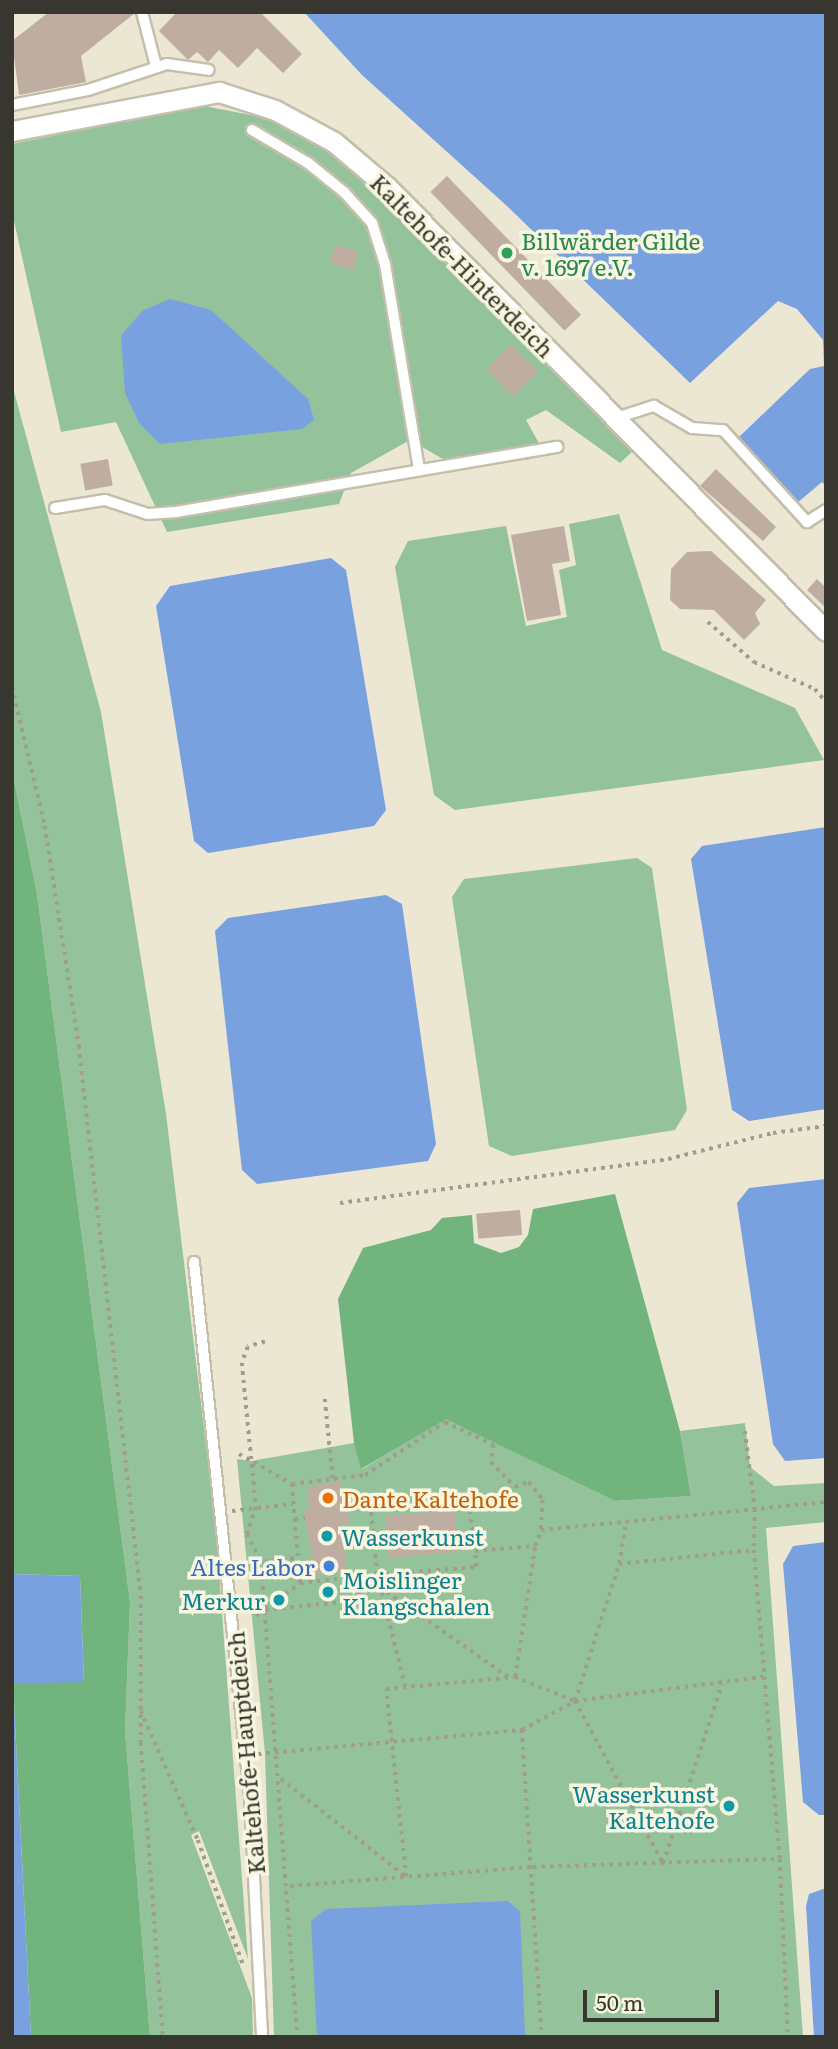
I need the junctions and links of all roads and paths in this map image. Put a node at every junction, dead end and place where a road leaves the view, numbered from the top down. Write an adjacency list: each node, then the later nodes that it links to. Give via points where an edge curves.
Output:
1 (142, 12): 2 (lane)
2 (156, 66): 3 (lane, via 179,64); 4 (lane, via 88,90)
3 (209, 70)
4 (12, 105)
5 (252, 130): 9 (lane, via 308,163 372,223 385,264)
6 (12, 131): 7 (street, Kaltehofe-Hinterdeich, via 202,93 234,95 275,110 355,157)
7 (615, 418): 11 (lane, via 654,406 692,428 723,430 807,522); 13 (street, Kaltehofe-Hinterdeich)
8 (557, 447): 9 (lane)
9 (419, 470): 10 (lane, via 176,512 148,514 105,500)
10 (55, 508)
11 (826, 510)
12 (708, 622): 15 (path, via 754,662 815,689)
13 (826, 631)
14 (12, 687): 51 (path, via 45,826 79,1046 141,1596)
15 (826, 702)
16 (826, 1126): 17 (path, via 774,1133 668,1159)
17 (340, 1203)
18 (194, 1262): 30 (lane, Kaltehofe-Hauptdeich)
19 (265, 1342): 23 (path, via 248,1347 242,1363)
20 (325, 1399): 24 (path)
21 (745, 1431): 29 (path)
22 (239, 1454): 23 (path)
23 (251, 1461): 25 (path); 28 (path)
24 (333, 1479): 25 (path); 34 (path, via 365,1475 445,1422 494,1445 491,1462 515,1487 529,1482 543,1500)
25 (292, 1483): 27 (path)
26 (826, 1502): 29 (path)
27 (293, 1504): 28 (path); 32 (path)
28 (256, 1507): 30 (path); 39 (path, via 247,1534)
29 (755, 1509): 33 (path); 36 (path)
30 (223, 1511): 55 (lane, Kaltehofe-Hauptdeich)
31 (305, 1518): 32 (path)
32 (295, 1519): 38 (path)
33 (626, 1521): 34 (path); 41 (path)
34 (541, 1530): 35 (path)
35 (535, 1546): 37 (path); 47 (path)
36 (754, 1550): 41 (path); 46 (path)
37 (475, 1551): 42 (path, via 476,1567); 42 (path, via 468,1494 370,1503)
38 (299, 1558): 39 (path); 43 (path)
39 (261, 1561): 40 (path); 44 (path)
40 (248, 1563)
41 (620, 1564): 50 (path)
42 (377, 1575): 43 (path); 44 (path, via 362,1592 342,1602); 47 (path, via 387,1592); 49 (path)
43 (300, 1583): 44 (path)
44 (265, 1610): 45 (path); 54 (path)
45 (256, 1616)
46 (763, 1677): 48 (path); 57 (path)
47 (513, 1678): 49 (path); 50 (path)
48 (722, 1684): 50 (path); 58 (path)
49 (405, 1687): 53 (path, via 386,1689)
50 (575, 1701): 52 (path); 58 (path)
51 (140, 1709): 62 (path, via 198,1840 243,1964 251,1977); 63 (path)
52 (522, 1730): 53 (path); 59 (path)
53 (391, 1743): 54 (path); 60 (path)
54 (277, 1753): 55 (path); 56 (path)
55 (246, 1754): 62 (lane, Kaltehofe-Hauptdeich)
56 (281, 1779): 60 (path); 61 (path)
57 (780, 1859): 58 (path); 67 (path)
58 (663, 1863): 59 (path)
59 (533, 1867): 60 (path); 66 (path)
60 (406, 1877): 61 (path)
61 (290, 1886): 65 (path)
62 (261, 1980): 64 (lane, Kaltehofe-Hauptdeich)
63 (163, 2037)
64 (262, 2037)
65 (298, 2037)
66 (542, 2037)
67 (788, 2037)

